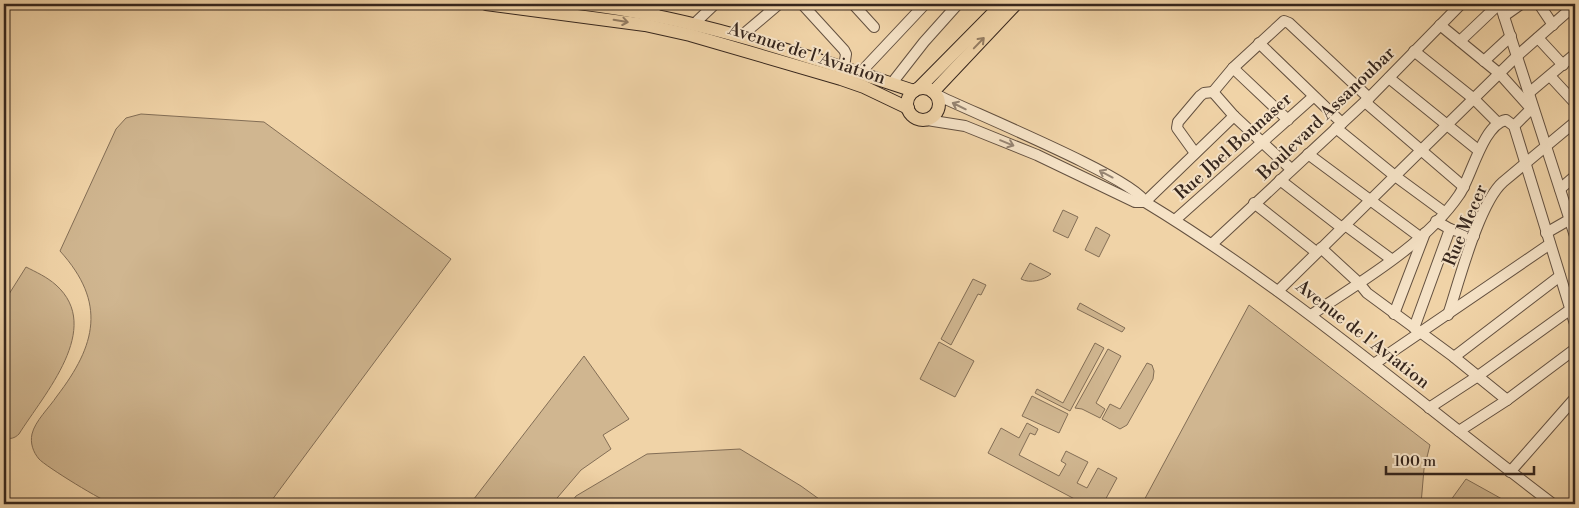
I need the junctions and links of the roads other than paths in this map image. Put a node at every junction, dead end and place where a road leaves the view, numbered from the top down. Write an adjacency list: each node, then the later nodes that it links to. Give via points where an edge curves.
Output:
1 (486, 4): 48 (main road, Avenue de l'Aviation, one-way to 48, via 599,17 690,35 848,82)
2 (585, 4): 17 (main road, Avenue de l'Aviation)
3 (659, 4): 17 (street)
4 (715, 4): 19 (street)
5 (780, 4): 24 (street)
6 (802, 4): 33 (street, via 844,50)
7 (853, 4): 22 (street)
8 (925, 4): 35 (street)
9 (958, 4): 39 (street)
10 (1002, 4): 40 (main road)
11 (1016, 4): 43 (main road, one-way to 11)
12 (1460, 4): 21 (street, Boulevard Assanoubar)
13 (1499, 4): 18 (street); 26 (street)
14 (1521, 4): 18 (street)
15 (1539, 4): 20 (street)
16 (1575, 5): 20 (street)
17 (649, 14): 19 (main road, Avenue de l'Aviation)
18 (1504, 16): 23 (street)
19 (694, 24): 24 (main road, Avenue de l'Aviation)
20 (1553, 24): 25 (street)
21 (1440, 25): 26 (street); 28 (street, Boulevard Assanoubar)
22 (874, 27)
23 (1511, 36): 30 (street); 31 (street)
24 (740, 37): 33 (main road, Avenue de l'Aviation)
25 (1538, 38): 30 (street); 32 (street)
26 (1460, 41): 31 (street)
27 (1259, 43): 34 (street); 44 (street); 46 (street, via 1280,22 1287,22)
28 (1414, 51): 38 (street, Boulevard Assanoubar); 45 (street)
29 (1575, 54): 32 (street)
30 (1517, 56): 36 (street); 42 (street)
31 (1484, 61): 36 (street)
32 (1563, 65): 37 (street)
33 (844, 67): 35 (main road, Avenue de l'Aviation)
34 (1233, 68): 41 (street); 52 (street)
35 (861, 72): 39 (main road, Avenue de l'Aviation)
36 (1500, 74): 45 (street); 49 (street)
37 (1550, 76): 42 (street); 47 (street)
38 (1389, 78): 46 (street, Boulevard Assanoubar); 56 (street)
39 (892, 83): 40 (main road, Avenue de l'Aviation)
40 (917, 90): 43 (main road); 48 (main road, via 908,98)
41 (1213, 92): 50 (street); 62 (street, via 1200,96 1178,122 1177,128)
42 (1530, 92): 49 (street)
43 (935, 94): 51 (main road, via 938,110); 72 (street, Avenue de l'Aviation, one-way to 43, via 1140,193 1107,174)
44 (1313, 97): 52 (street, Rue Jbel Bounaser); 55 (street)
45 (1474, 99): 54 (street); 56 (street)
46 (1367, 100): 55 (street, Boulevard Assanoubar); 60 (street)
47 (1575, 102)
48 (908, 108): 51 (main road, via 917,119)
49 (1534, 112): 57 (street); 59 (street)
50 (1234, 116): 58 (street); 62 (street)
51 (927, 120): 72 (street, Avenue de l'Aviation, one-way to 72, via 965,126 1037,155 1135,202)
52 (1288, 120): 58 (street, Rue Jbel Bounaser)
53 (1575, 122): 59 (street, Rue Mecer)
54 (1498, 124): 57 (street, via 1506,120); 61 (street)
55 (1339, 125): 63 (street, Boulevard Assanoubar); 66 (street)
56 (1447, 125): 60 (street); 61 (street)
57 (1514, 126): 64 (street)
58 (1262, 141): 65 (street); 76 (street, Rue Jbel Bounaser)
59 (1547, 148): 64 (street, Rue Mecer); 70 (street)
60 (1421, 150): 66 (street); 69 (street)
61 (1478, 150): 69 (street)
62 (1195, 153): 72 (street)
63 (1308, 154): 65 (street, Boulevard Assanoubar); 71 (street)
64 (1525, 165): 80 (street); 82 (street, Rue Mecer, via 1498,187)
65 (1292, 169): 68 (street, Boulevard Assanoubar)
66 (1395, 176): 71 (street); 74 (street)
67 (1575, 176): 70 (street)
68 (1280, 180): 73 (street, Boulevard Assanoubar); 78 (street)
69 (1464, 187): 74 (street)
70 (1560, 189): 75 (street)
71 (1370, 201): 78 (street); 81 (street)
72 (1145, 202): 76 (street, Avenue de l'Aviation)
73 (1254, 204): 84 (street, Boulevard Assanoubar); 86 (street)
74 (1444, 212): 77 (street)
75 (1573, 218): 80 (street); 83 (street)
76 (1175, 220): 84 (street, Avenue de l'Aviation)
77 (1436, 221): 79 (street); 81 (street)
78 (1344, 226): 86 (street); 87 (street)
79 (1450, 229): 82 (street); 96 (street)
80 (1546, 233): 85 (street)
81 (1422, 235): 87 (street); 92 (street)
82 (1474, 236): 94 (street, Rue Mecer)
83 (1575, 236)
84 (1212, 244): 90 (street, Avenue de l'Aviation)
85 (1550, 244): 88 (street); 94 (street)
86 (1319, 250): 89 (street); 90 (street)
87 (1390, 259): 89 (street)
88 (1560, 276): 91 (street); 98 (street)
89 (1359, 282): 92 (street, via 1367,293); 93 (street)
90 (1278, 291): 93 (street, Avenue de l'Aviation)
91 (1570, 309): 95 (street); 100 (street)
92 (1394, 314): 96 (street)
93 (1311, 315): 99 (street, Avenue de l'Aviation)
94 (1448, 315): 96 (street)
95 (1575, 324)
96 (1418, 331): 98 (street); 99 (street)
97 (1575, 349): 102 (street)
98 (1454, 357): 100 (street)
99 (1374, 364): 103 (street, Avenue de l'Aviation)
100 (1478, 376): 102 (street); 103 (street)
101 (1575, 398): 105 (street)
102 (1508, 400): 104 (street)
103 (1428, 408): 104 (street, Avenue de l'Aviation)
104 (1459, 431): 105 (street, Avenue de l'Aviation)
105 (1510, 472): 106 (street, Avenue de l'Aviation)
106 (1553, 504)

